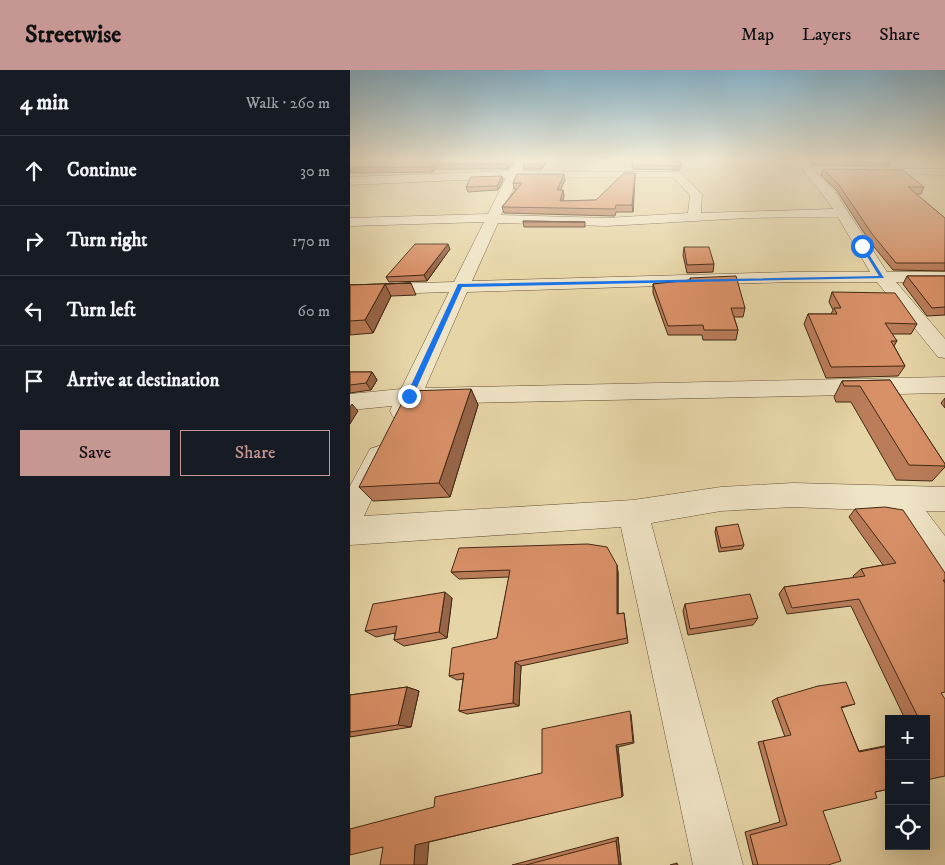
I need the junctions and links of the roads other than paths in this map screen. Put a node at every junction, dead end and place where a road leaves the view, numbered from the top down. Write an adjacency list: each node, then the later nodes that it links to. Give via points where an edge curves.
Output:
1 (503, 196): 6 (street)
2 (696, 196): 5 (street)
3 (832, 196): 4 (street)
4 (841, 213): 5 (street); 8 (street)
5 (694, 216): 6 (street, via 607,222)
6 (492, 219): 7 (street); 10 (street)
7 (350, 222)
8 (882, 277): 9 (street); 10 (street); 12 (street)
9 (945, 277)
10 (460, 285): 11 (street); 14 (street)
11 (350, 290)
12 (945, 352)
13 (945, 385): 14 (street)
14 (409, 396): 15 (street); 19 (street)
15 (350, 402)
16 (900, 497): 17 (street); 18 (street, via 784,495 721,499); 21 (street)
17 (945, 499)
18 (633, 513): 20 (street); 22 (street)
19 (350, 515)
20 (350, 531)
21 (945, 562)
22 (718, 865)

